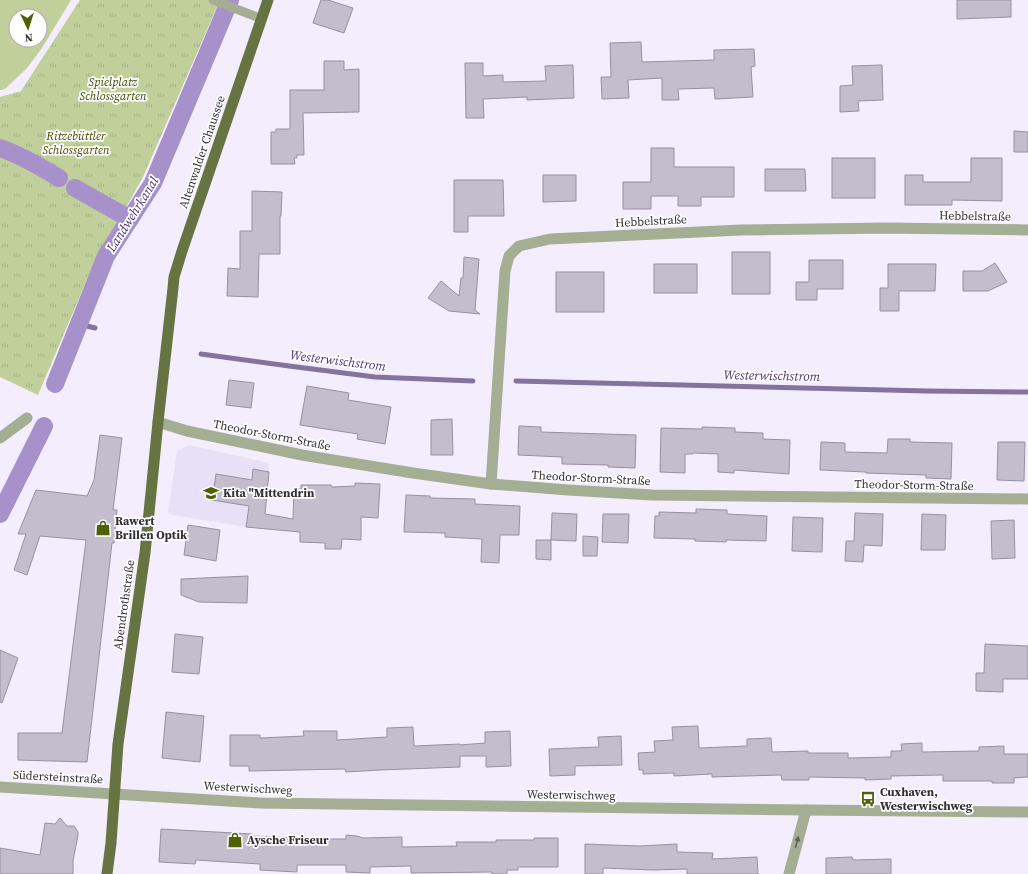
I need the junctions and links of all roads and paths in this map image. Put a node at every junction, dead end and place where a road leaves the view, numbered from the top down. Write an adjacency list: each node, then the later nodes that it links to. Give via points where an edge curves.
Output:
1 (213, 0): 3 (lane)
2 (268, 0): 3 (main road, Altenwalder Chaussee)
3 (262, 19): 5 (main road, Altenwalder Chaussee, via 182,251 174,277)
4 (1028, 230): 9 (street, Hebbelstraße, via 741,230 550,239 519,246 509,256 505,271)
5 (170, 315): 7 (main road, Abendrothstraße)
6 (27, 418): 8 (street)
7 (158, 422): 9 (street, Theodor-Storm-Straße, via 187,431 302,455); 12 (main road, Abendrothstraße, via 145,553 118,744)
8 (0, 438)
9 (491, 484): 10 (street, Theodor-Storm-Straße, via 652,495)
10 (1028, 499)
11 (0, 787): 12 (street, Südersteinstraße)
12 (114, 794): 13 (street, Westerwischweg, via 260,803); 15 (main road, Abendrothstraße)
13 (806, 810): 14 (street, Westerwischweg); 16 (street, one-way to 13)
14 (1028, 812)
15 (107, 874)
16 (789, 874)

